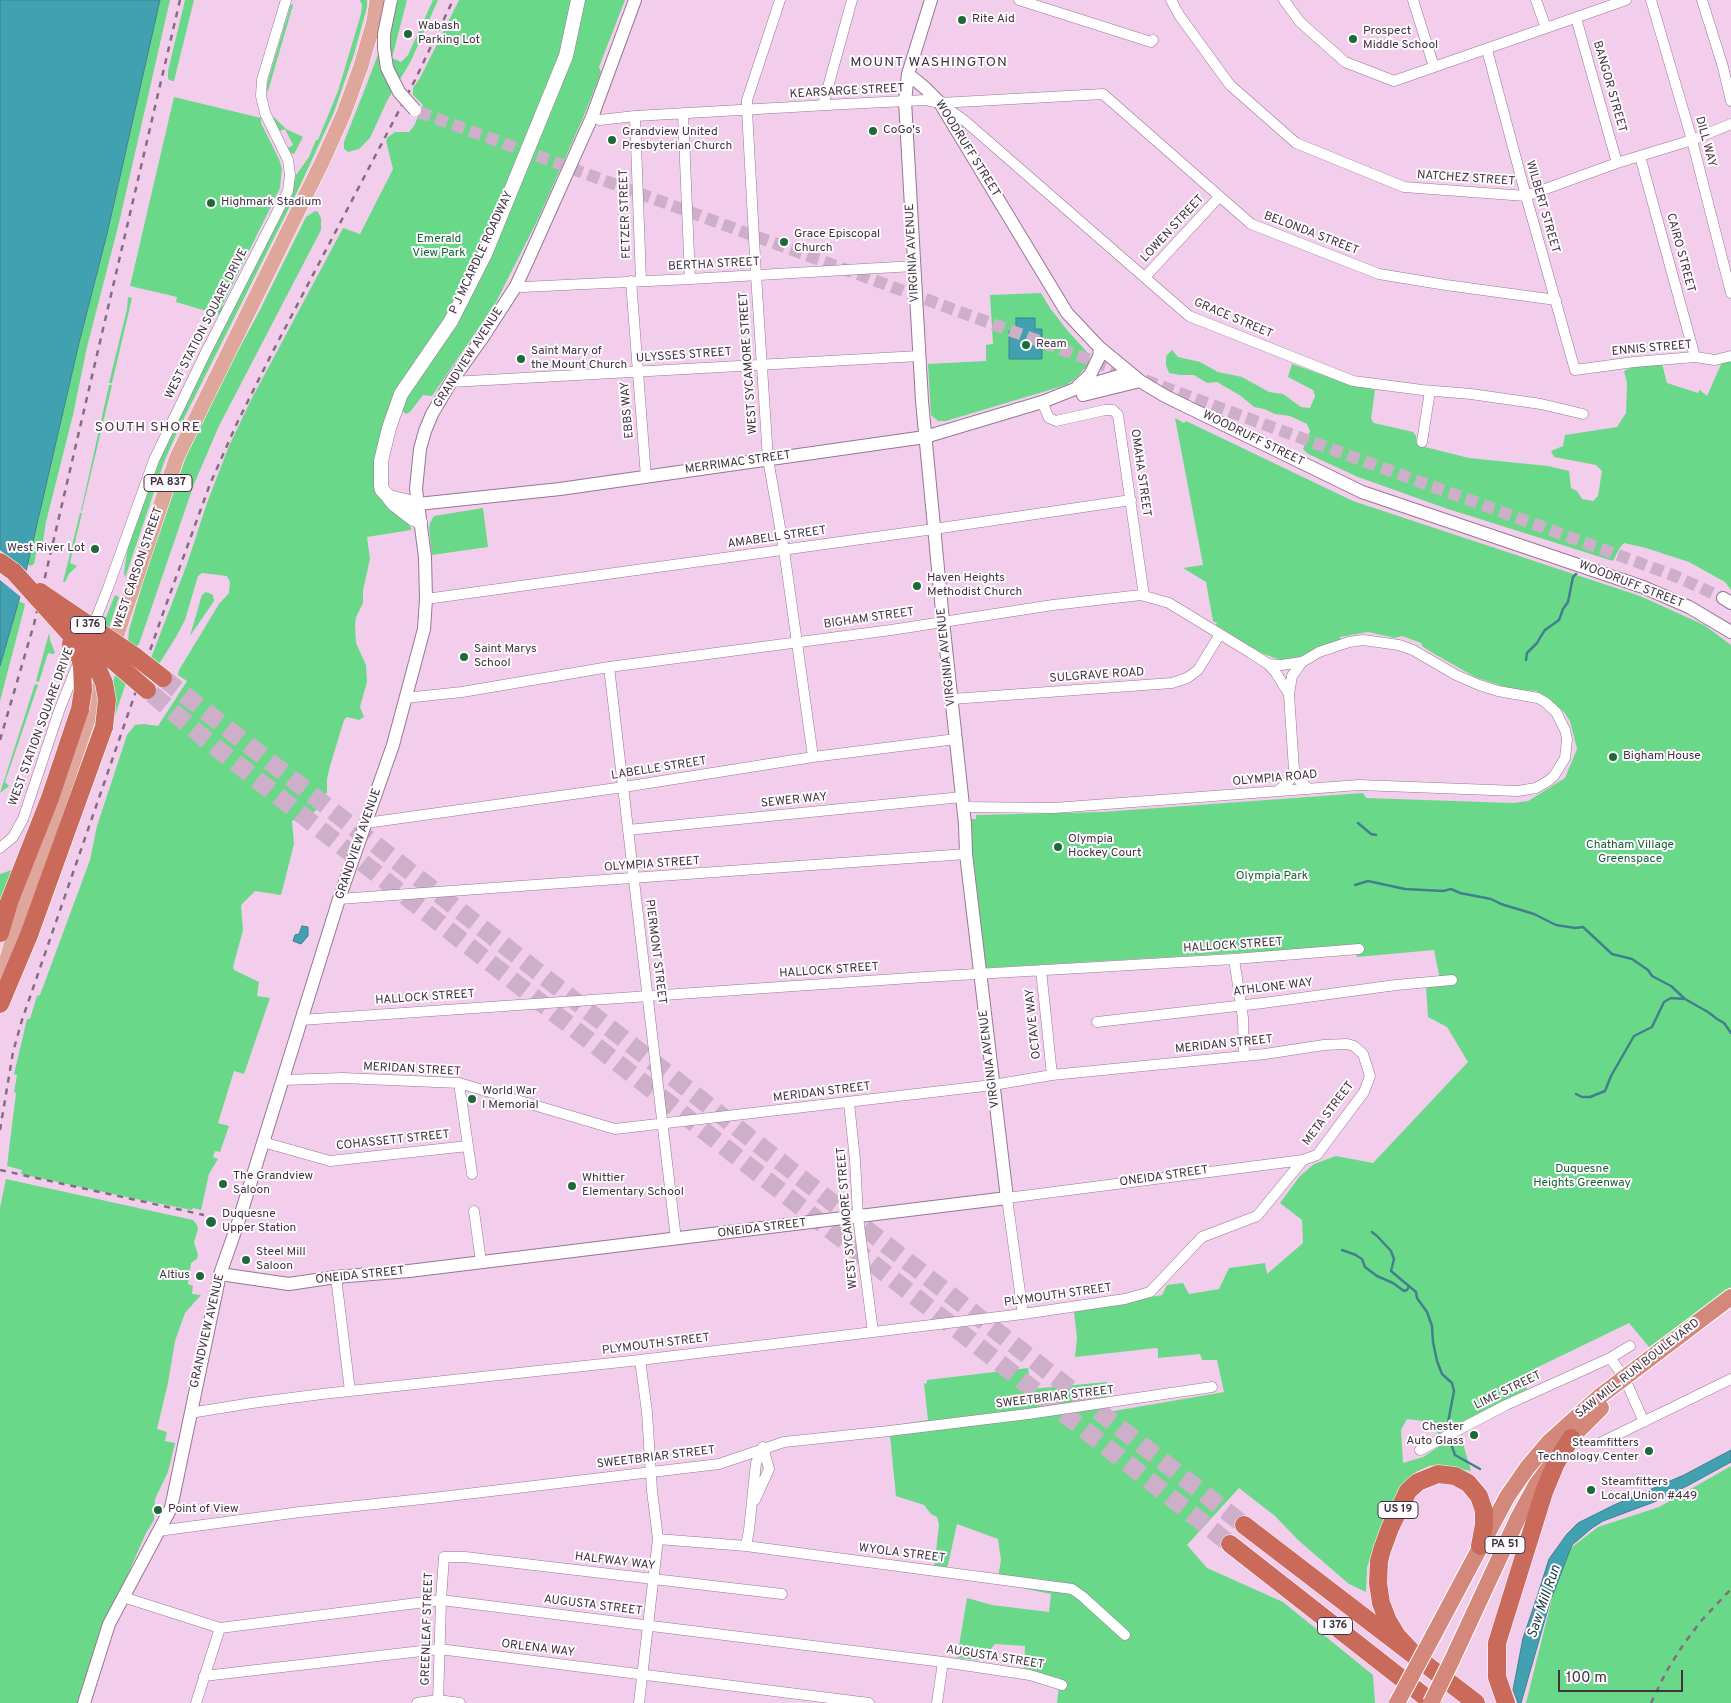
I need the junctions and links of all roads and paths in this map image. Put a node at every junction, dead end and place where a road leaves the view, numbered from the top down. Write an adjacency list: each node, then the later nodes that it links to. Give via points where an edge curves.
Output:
1 (286, 0): 95 (street, WEST STATION SQUARE DRIVE, via 266,63 261,96 265,113 288,160 288,191 154,460 59,711 23,819 13,837)
2 (380, 0): 29 (street, bridge, via 387,68 399,92); 105 (main road, WEST CARSON STREET / PA 837, via 344,113 177,457 16,927)
3 (578, 0): 65 (main road, P J MCARDLE ROADWAY, via 566,56 485,254 451,321 402,394 388,428 381,461 381,486)
4 (635, 0): 32 (street, GRANDVIEW AVENUE)
5 (780, 0): 28 (street, WEST SYCAMORE STREET, via 747,100)
6 (852, 0): 27 (street)
7 (931, 0): 22 (street, VIRGINIA AVENUE)
8 (1019, 0): 18 (street)
9 (1171, 0): 37 (street, NATCHEZ STREET, via 1230,85 1296,143 1404,187)
10 (1284, 0): 21 (street, via 1300,22 1345,62 1394,81)
11 (1413, 0): 21 (street)
12 (1536, 0): 17 (street)
13 (1626, 0): 16 (street)
14 (1650, 0): 34 (street, DILL WAY)
15 (1702, 0): 20 (street)
16 (1576, 18): 17 (street); 36 (street, BANGOR STREET)
17 (1546, 28): 19 (street)
18 (1152, 41)
19 (1487, 50): 21 (street); 37 (street, WILBERT STREET)
20 (1727, 66): 25 (street)
21 (1434, 67)
22 (908, 74): 24 (street, VIRGINIA AVENUE); 26 (street, WOODRUFF STREET)
23 (1103, 94): 26 (street, KEARSARGE STREET); 38 (street, BELONDA STREET)
24 (905, 101): 26 (street, KEARSARGE STREET); 27 (street, KEARSARGE STREET); 39 (street, VIRGINIA AVENUE)
25 (1731, 101)
26 (940, 103): 41 (street, GRACE STREET, via 965,120); 47 (street, WOODRUFF STREET, via 1059,301)
27 (823, 105): 28 (street, KEARSARGE STREET)
28 (747, 110): 30 (street, KEARSARGE STREET); 40 (street, WEST SYCAMORE STREET)
29 (417, 111)
30 (683, 113): 31 (street, KEARSARGE STREET); 42 (street)
31 (636, 116): 32 (street, KEARSARGE STREET, via 600,120); 43 (street, FETZER STREET)
32 (592, 117): 44 (street, GRANDVIEW AVENUE)
33 (1731, 124): 34 (street, NATCHEZ STREET)
34 (1692, 140): 35 (street, NATCHEZ STREET); 45 (street, DILL WAY)
35 (1640, 156): 36 (street, NATCHEZ STREET); 50 (street, CAIRO STREET)
36 (1617, 163): 37 (street, NATCHEZ STREET)
37 (1526, 196): 46 (street, WILBERT STREET)
38 (1219, 197): 41 (street, LOWEN STREET); 46 (street, BELONDA STREET, via 1250,224 1379,274)
39 (914, 266): 40 (street, BERTHA STREET); 48 (street, VIRGINIA AVENUE)
40 (756, 275): 42 (street, BERTHA STREET); 51 (street, WEST SYCAMORE STREET)
41 (1145, 277): 58 (street, GRACE STREET, via 1189,316 1353,381)
42 (690, 279): 43 (street, BERTHA STREET)
43 (636, 281): 44 (street, BERTHA STREET); 53 (street, EBBS WAY)
44 (516, 286): 56 (street, GRANDVIEW AVENUE)
45 (1731, 293)
46 (1556, 300): 52 (street, WILBERT STREET)
47 (1100, 348): 54 (street, WOODRUFF STREET); 57 (street, via 1090,376)
48 (919, 356): 51 (street, ULYSSES STREET); 61 (street, VIRGINIA AVENUE)
49 (1731, 356): 50 (street, ENNIS STREET, via 1715,360)
50 (1695, 357): 52 (street, ENNIS STREET)
51 (762, 364): 53 (street, ULYSSES STREET); 63 (street, WEST SYCAMORE STREET)
52 (1575, 370)
53 (637, 372): 56 (street, ULYSSES STREET); 64 (street, EBBS WAY)
54 (1129, 373): 55 (street, WOODRUFF STREET); 57 (street, MERRIMAC STREET)
55 (1140, 381): 59 (street, MERRIMAC STREET, via 1073,398); 75 (street, WOODRUFF STREET, via 1362,492 1643,587 1689,607)
56 (451, 382): 67 (street, GRANDVIEW AVENUE, via 425,431 418,464)
57 (1075, 388): 59 (street, MERRIMAC STREET)
58 (1430, 391): 60 (street, GRACE STREET, via 1541,404); 62 (street)
59 (1048, 400): 61 (street, MERRIMAC STREET); 66 (street, OMAHA STREET, via 1049,418 1056,422 1106,410 1116,412 1120,420)
60 (1584, 414)
61 (925, 438): 63 (street, MERRIMAC STREET); 69 (street, VIRGINIA AVENUE)
62 (1422, 442)
63 (768, 459): 64 (street, MERRIMAC STREET); 70 (street, WEST SYCAMORE STREET)
64 (646, 477): 67 (street, MERRIMAC STREET)
65 (388, 497): 67 (main road); 68 (main road)
66 (1131, 500): 69 (street, AMABELL STREET); 72 (street, OMAHA STREET)
67 (418, 504): 68 (street, GRANDVIEW AVENUE)
68 (420, 522): 73 (street, GRANDVIEW AVENUE)
69 (934, 529): 70 (street, AMABELL STREET); 74 (street, VIRGINIA AVENUE)
70 (784, 550): 73 (street, AMABELL STREET); 77 (street, WEST SYCAMORE STREET)
71 (6, 568): 81 (highway, I 376, bridge); 82 (highway, I 376, bridge); 99 (highway, bridge, via 77,653 83,682 77,718); 107 (highway, bridge, via 88,654 104,683 107,700 105,722 73,817 27,942)
72 (1144, 596): 74 (street, BIGHAM STREET, via 1123,596); 76 (street, BIGHAM STREET, via 1169,604)
73 (426, 599): 84 (street, GRANDVIEW AVENUE, via 424,629)
74 (943, 621): 77 (street, BIGHAM STREET); 85 (street, VIRGINIA AVENUE)
75 (1731, 632)
76 (1220, 634): 79 (street, BIGHAM STREET); 85 (street, SULGRAVE ROAD, via 1198,670 1172,684)
77 (796, 641): 80 (street, BIGHAM STREET); 87 (street, WEST SYCAMORE STREET)
78 (1302, 662): 79 (street); 83 (street, via 1292,676); 90 (street, OLYMPIA ROAD, via 1319,652 1349,642 1380,641 1404,647 1479,686 1538,698 1556,712 1567,739 1565,758 1554,776 1526,790 1359,785)
79 (1268, 664): 83 (street, BIGHAM STREET)
80 (609, 667): 84 (street, BIGHAM STREET, via 462,692); 89 (street, PIERMONT STREET)
81 (162, 678)
82 (149, 692)
83 (1289, 694): 88 (street, BIGHAM STREET)
84 (405, 698): 93 (street, GRANDVIEW AVENUE, via 393,745)
85 (952, 699): 86 (street, VIRGINIA AVENUE)
86 (956, 739): 87 (street, LABELLE STREET); 92 (street, VIRGINIA AVENUE)
87 (813, 757): 89 (street, LABELLE STREET)
88 (1294, 770): 90 (street); 91 (street, via 1289,781)
89 (624, 787): 93 (street, LABELLE STREET); 94 (street, PIERMONT STREET)
90 (1309, 789): 91 (street, OLYMPIA ROAD)
91 (1278, 791): 92 (street, OLYMPIA ROAD, via 1054,808)
92 (962, 802): 94 (street, SEWER WAY); 96 (street, VIRGINIA AVENUE)
93 (366, 823): 98 (street, GRANDVIEW AVENUE)
94 (628, 830): 97 (street, PIERMONT STREET)
95 (0, 848)
96 (966, 854): 97 (street, OLYMPIA STREET); 103 (street, VIRGINIA AVENUE)
97 (634, 879): 98 (street, OLYMPIA STREET); 106 (street, PIERMONT STREET)
98 (339, 899): 109 (street, GRANDVIEW AVENUE)
99 (0, 934)
100 (1359, 949): 101 (street, HALLOCK STREET)
101 (1234, 959): 102 (street, HALLOCK STREET); 108 (street)
102 (1041, 970): 103 (street, HALLOCK STREET); 113 (street, OCTAVE WAY)
103 (980, 974): 106 (street, HALLOCK STREET); 116 (street, VIRGINIA AVENUE)
104 (1452, 980): 108 (street, ATHLONE WAY)
105 (0, 984)
106 (648, 996): 109 (street, HALLOCK STREET); 118 (street, PIERMONT STREET)
107 (0, 1004)
108 (1241, 1005): 110 (street, ATHLONE WAY); 112 (street)
109 (301, 1020): 114 (street, GRANDVIEW AVENUE)
110 (1097, 1022)
111 (1363, 1054): 112 (street, MERIDAN STREET, via 1347,1044); 121 (street, META STREET, via 1370,1076 1364,1092 1317,1155)
112 (1244, 1056): 113 (street, MERIDAN STREET)
113 (1052, 1075): 116 (street, MERIDAN STREET)
114 (284, 1080): 115 (street, MERIDAN STREET, via 343,1078); 119 (street, GRANDVIEW AVENUE)
115 (459, 1084): 118 (street, MERIDAN STREET, via 615,1129); 120 (street)
116 (993, 1085): 117 (street, MERIDAN STREET); 123 (street, VIRGINIA AVENUE)
117 (849, 1102): 118 (street, MERIDAN STREET); 125 (street, WEST SYCAMORE STREET)
118 (662, 1124): 126 (street, PIERMONT STREET)
119 (263, 1142): 120 (street, COHASSETT STREET, via 330,1161); 128 (street, GRANDVIEW AVENUE)
120 (468, 1146): 122 (street)
121 (1303, 1160): 123 (street, ONEIDA STREET); 131 (street, META STREET, via 1257,1216 1202,1237 1150,1292)
122 (472, 1174)
123 (1007, 1198): 125 (street, ONEIDA STREET); 133 (street, VIRGINIA AVENUE)
124 (474, 1211): 127 (street)
125 (858, 1217): 126 (street, ONEIDA STREET); 134 (street, WEST SYCAMORE STREET)
126 (676, 1239): 127 (street, ONEIDA STREET)
127 (481, 1262): 129 (street, ONEIDA STREET)
128 (220, 1274): 129 (street, ONEIDA STREET, via 289,1284); 142 (street, GRANDVIEW AVENUE)
129 (336, 1277): 141 (street)
130 (1731, 1297): 139 (highway, SAW MILL RUN BOULEVARD)
131 (1125, 1299): 133 (street, PLYMOUTH STREET)
132 (1731, 1310): 139 (highway, SAW MILL RUN BOULEVARD)
133 (1023, 1314): 134 (street, PLYMOUTH STREET)
134 (873, 1332): 137 (street, PLYMOUTH STREET)
135 (1630, 1346): 136 (street, LIME STREET)
136 (1610, 1358): 139 (street); 147 (street, LIME STREET, via 1513,1401)
137 (640, 1360): 141 (street, PLYMOUTH STREET); 148 (street)
138 (1731, 1379): 143 (street)
139 (1626, 1382): 143 (street); 144 (highway, SAW MILL RUN BOULEVARD); 154 (highway, SAW MILL RUN BOULEVARD, via 1576,1416 1538,1455 1507,1497)
140 (1212, 1387): 146 (street, SWEETBRIAR STREET, via 1028,1414 784,1442)
141 (350, 1391): 142 (street, PLYMOUTH STREET)
142 (190, 1413): 150 (street, GRANDVIEW AVENUE, via 171,1508)
143 (1644, 1422): 145 (street)
144 (1571, 1438): 178 (highway, SAW MILL RUN BOULEVARD / PA 51, bridge, via 1526,1502); 180 (highway, via 1544,1492 1499,1638 1496,1654 1498,1677)
145 (1602, 1442)
146 (763, 1448): 148 (street, SWEETBRIAR STREET, via 718,1464); 153 (street, via 756,1463)
147 (1420, 1450)
148 (651, 1472): 150 (street, SWEETBRIAR STREET); 151 (street)
149 (1244, 1525): 164 (highway, I 376)
150 (158, 1531): 158 (street, GRANDVIEW AVENUE)
151 (658, 1539): 153 (street, WYOLA STREET); 156 (street)
152 (1230, 1544): 178 (highway, I 376)
153 (746, 1546): 162 (street, WYOLA STREET, via 1072,1589)
154 (1480, 1546): 164 (highway, US 19, via 1484,1511 1479,1496 1468,1483 1455,1476 1438,1474 1418,1482 1408,1491 1382,1550 1378,1583 1388,1621); 177 (highway, SAW MILL RUN BOULEVARD / US 19, bridge)
155 (444, 1557): 156 (street, HALFWAY WAY); 159 (street, GREENLEAF STREET)
156 (654, 1580): 157 (street, HALFWAY WAY); 160 (street)
157 (782, 1594)
158 (123, 1597): 161 (street, AUGUSTA STREET); 170 (street, GRANDVIEW AVENUE, via 109,1624)
159 (440, 1600): 160 (street, AUGUSTA STREET); 161 (street, AUGUSTA STREET); 163 (street, GREENLEAF STREET)
160 (647, 1626): 165 (street, AUGUSTA STREET); 166 (street)
161 (220, 1628): 167 (street)
162 (1125, 1635)
163 (440, 1649): 166 (street, ORLENA WAY); 167 (street, ORLENA WAY); 169 (street, GREENLEAF STREET)
164 (1413, 1654): 179 (highway, I 376)
165 (943, 1662): 168 (street, AUGUSTA STREET, via 1030,1675); 176 (street)
166 (643, 1674): 174 (street); 175 (street, ORLENA WAY)
167 (204, 1676): 171 (street)
168 (1062, 1685)
169 (438, 1702): 172 (street); 173 (street)
170 (84, 1703)
171 (196, 1703)
172 (417, 1703)
173 (460, 1703)
174 (639, 1703)
175 (869, 1703)
176 (937, 1703)
177 (1397, 1703)
178 (1432, 1703)
179 (1476, 1703)
180 (1506, 1703)

